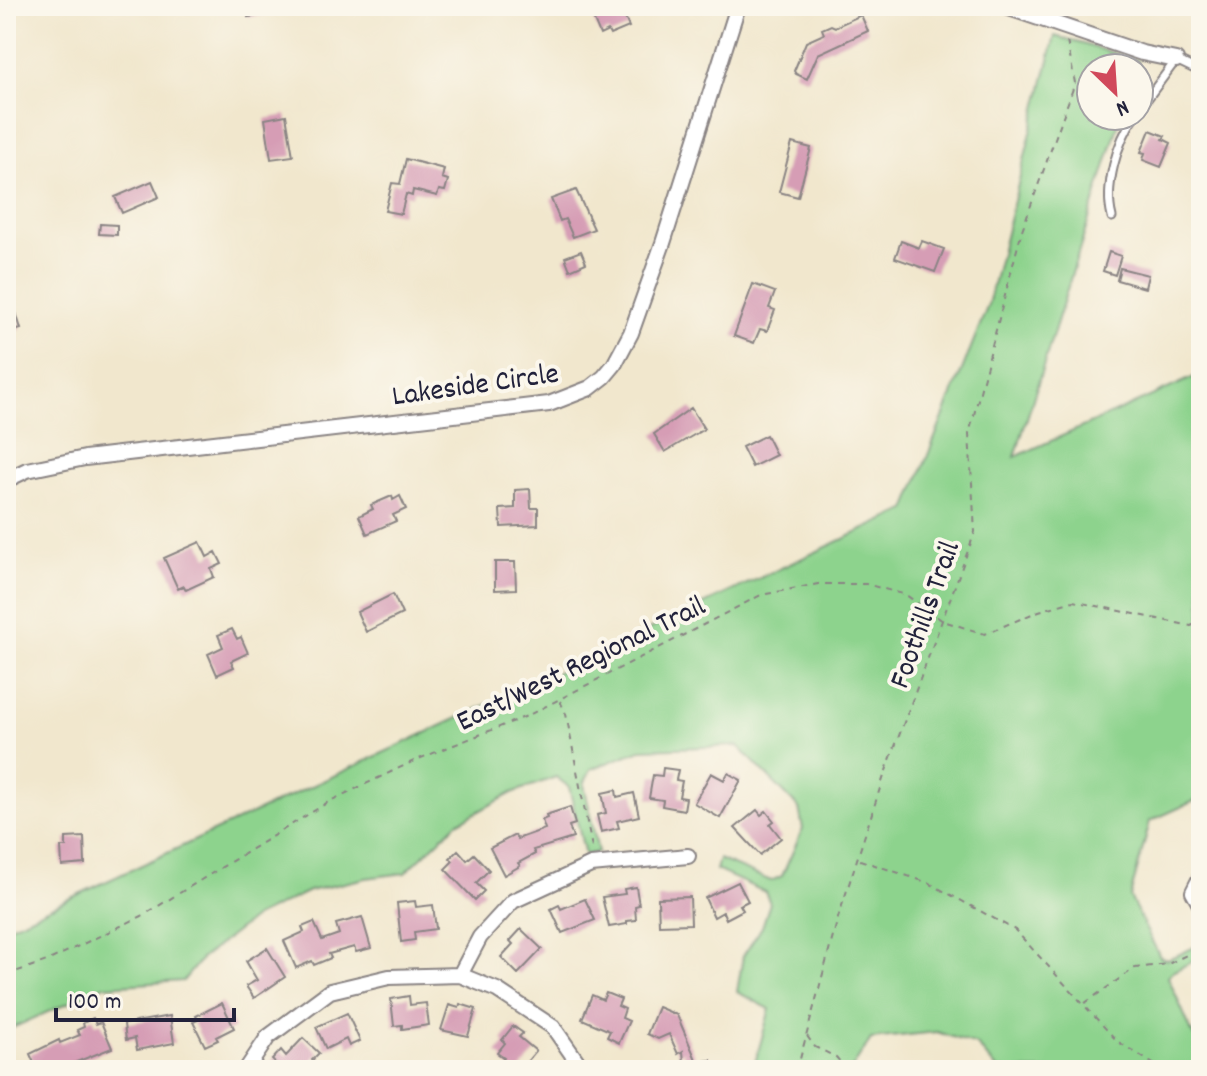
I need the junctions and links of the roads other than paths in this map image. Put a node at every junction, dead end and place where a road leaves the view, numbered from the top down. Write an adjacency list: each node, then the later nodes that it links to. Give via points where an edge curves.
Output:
1 (738, 6): 8 (street, Lakeside Circle, via 631,333 614,365 590,388 549,404 85,458)
2 (1003, 6): 3 (street)
3 (1176, 60): 4 (lane); 5 (lane)
4 (1201, 72)
5 (1155, 88)
6 (1128, 132): 7 (lane, via 1108,203)
7 (1112, 217)
8 (6, 480)
9 (688, 856): 12 (street, via 594,865 513,901 480,937)
10 (1201, 876): 11 (street, via 1193,892)
11 (1201, 906)
12 (460, 975): 13 (street, via 389,977 330,991 268,1037); 14 (street, via 497,990 553,1027)
13 (246, 1070)
14 (583, 1070)

